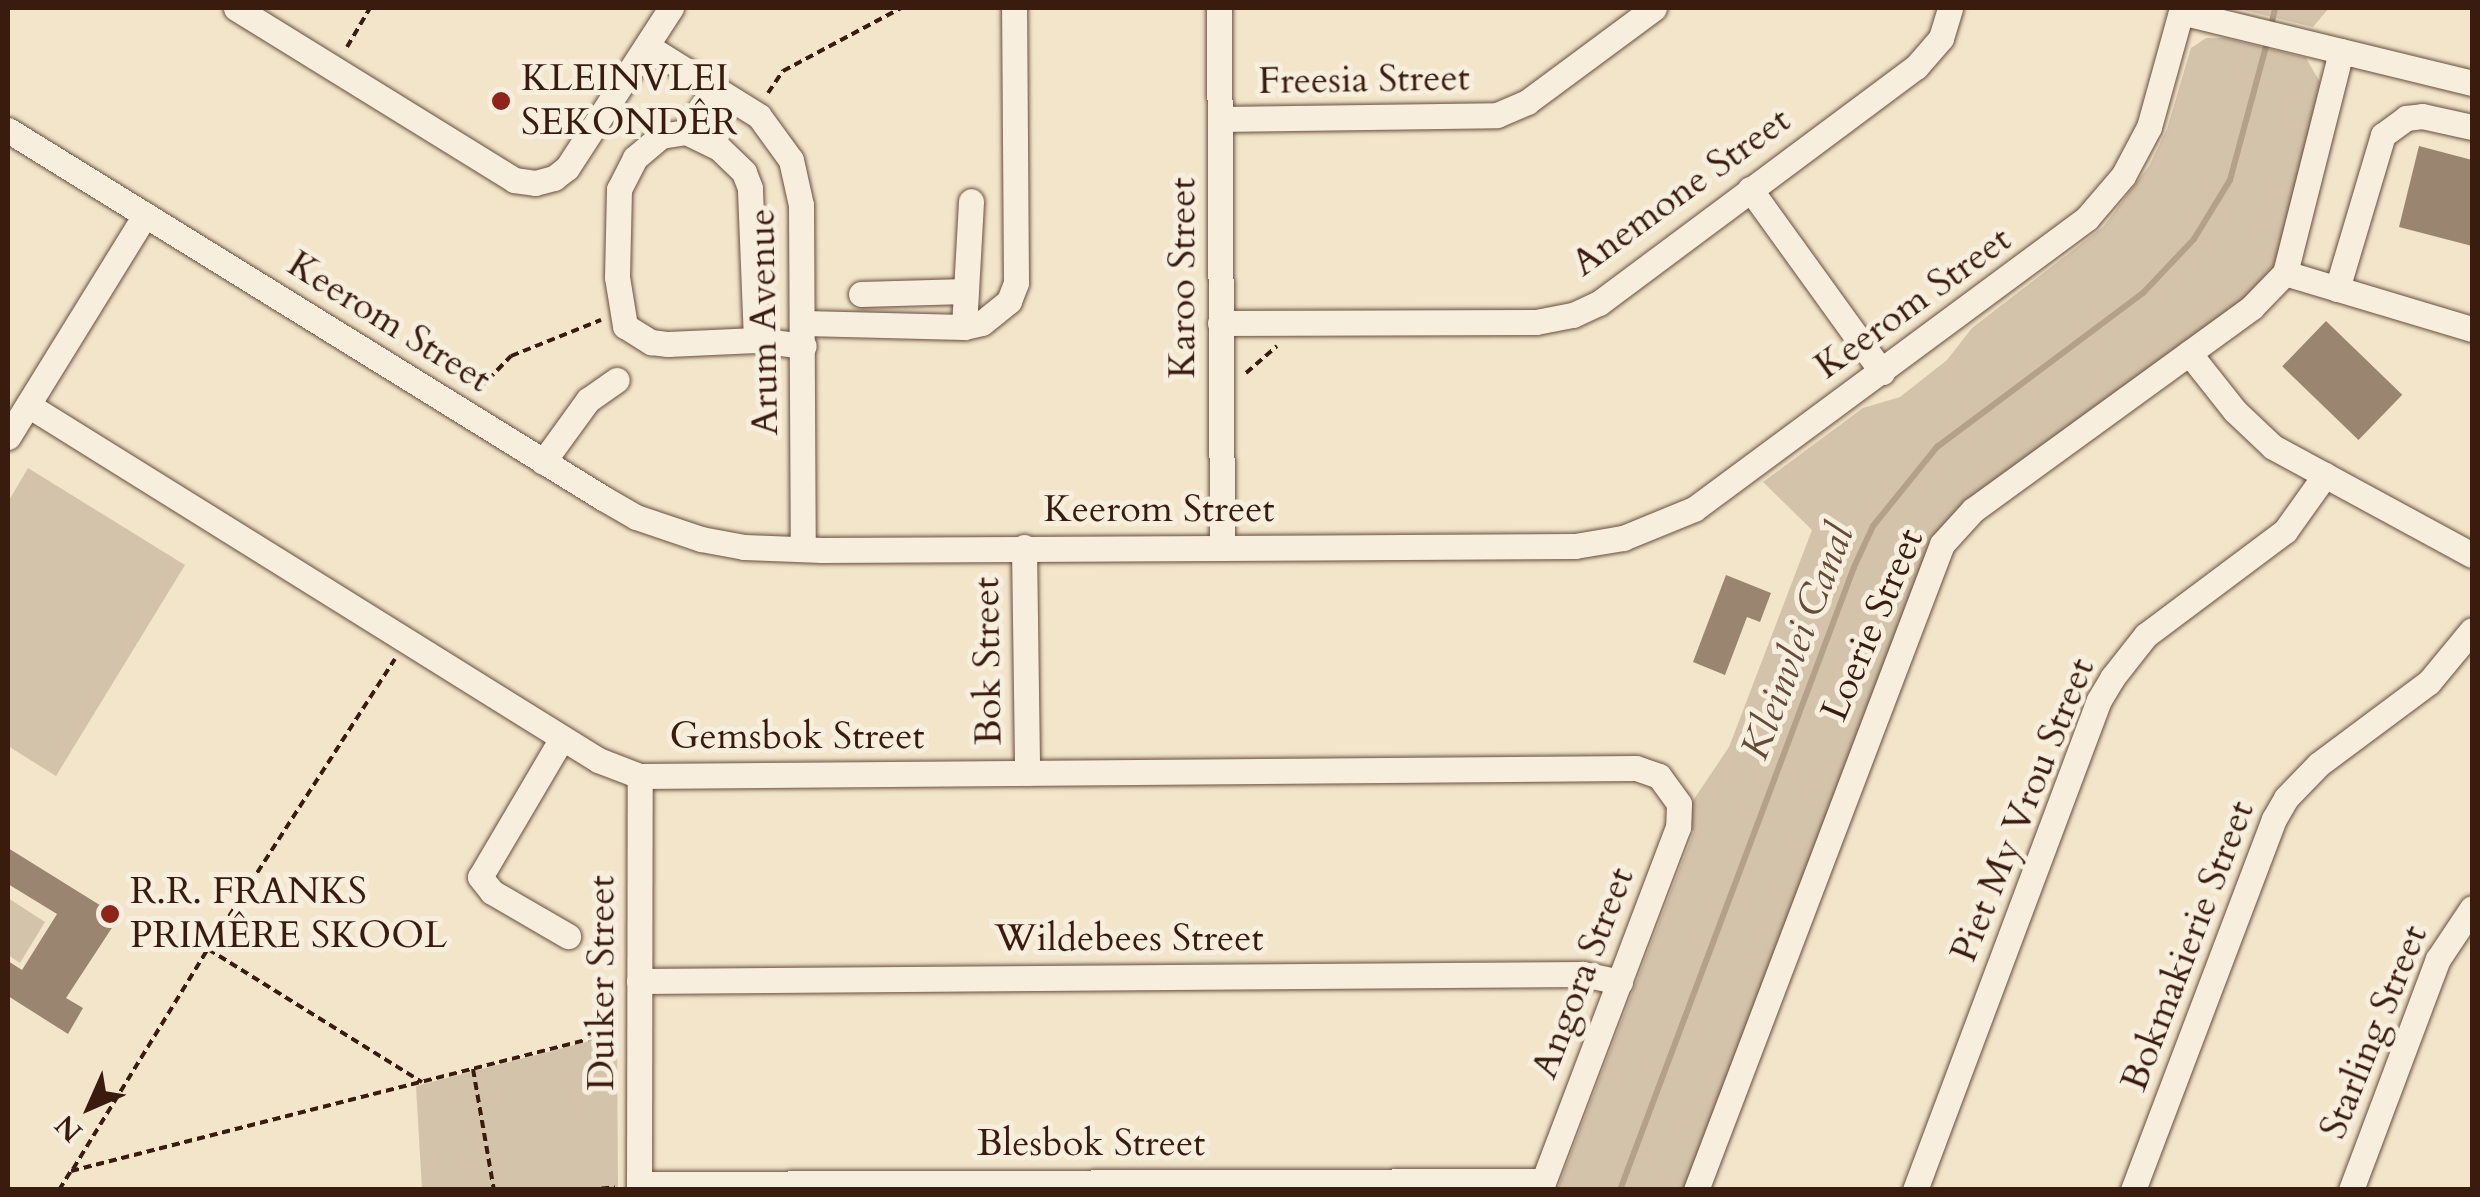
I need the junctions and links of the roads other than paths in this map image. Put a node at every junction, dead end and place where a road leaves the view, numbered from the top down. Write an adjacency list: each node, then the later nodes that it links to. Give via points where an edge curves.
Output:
1 (236, 8): 8 (street, via 514,180 536,183 567,168)
2 (671, 8): 8 (street)
3 (1014, 8): 24 (street, via 1016,283 999,313)
4 (1219, 8): 12 (street, Karoo Street)
5 (1654, 8): 12 (street, Freesia Street, via 1527,102 1497,115)
6 (1950, 8): 16 (street, Anemone Street, via 1942,38 1916,67)
7 (2181, 10): 9 (street); 29 (street, Keerom Street, via 2149,128 2106,198 2066,236)
8 (648, 46): 11 (street, Arum Avenue)
9 (2340, 51): 10 (street); 19 (street)
10 (2472, 83)
11 (715, 88): 15 (street); 26 (street, Arum Avenue, via 754,112 780,142 798,183)
12 (1220, 120): 23 (street, Karoo Street)
13 (2472, 127): 20 (street, via 2422,116 2406,118 2383,135)
14 (8, 130): 18 (street, Keerom Street)
15 (686, 132): 27 (street, via 734,160 750,188); 27 (street, via 660,136 624,176 618,207 620,313 625,326 651,342)
16 (1750, 188): 23 (street, Anemone Street, via 1599,303 1555,320); 29 (street)
17 (971, 201): 21 (street)
18 (145, 215): 31 (street); 33 (street, Keerom Street)
19 (2286, 273): 20 (street); 28 (street, Loerie Street)
20 (2337, 289): 25 (street)
21 (966, 292): 22 (street); 24 (street)
22 (861, 294)
23 (1220, 323): 36 (street, Karoo Street)
24 (964, 327): 26 (street)
25 (2472, 328)
26 (804, 334): 27 (street); 37 (street, Arum Avenue)
27 (756, 340)
28 (2189, 352): 34 (street, via 2257,434); 50 (street, Loerie Street, via 1972,510 1942,544)
29 (1882, 372): 36 (street, Keerom Street, via 1694,509 1623,538 1575,546)
30 (617, 380): 33 (street, via 588,400)
31 (28, 405): 32 (street); 40 (street, Gemsbok Street)
32 (8, 437)
33 (543, 462): 37 (street, Keerom Street, via 668,530 744,547)
34 (2324, 475): 38 (street); 51 (street, Piet My Vrou Street, via 2285,531 2146,635 2112,678)
35 (1024, 547): 36 (street, Keerom Street); 37 (street, Keerom Street); 41 (street, Bok Street)
36 (1222, 548)
37 (803, 549)
38 (2472, 556)
39 (2472, 630): 52 (street, Bokmakierie Street, via 2429,682 2319,764 2286,798)
40 (562, 738): 42 (street, Gemsbok Street); 45 (street, via 480,878 492,892)
41 (1026, 773): 42 (street, Gemsbok Street); 43 (street, Gemsbok Street, via 1636,768)
42 (640, 776): 46 (street, Duiker Street)
43 (1668, 784): 47 (street, Angora Street, via 1679,804 1678,827)
44 (2472, 908): 53 (street, Starling Street, via 2438,960)
45 (568, 936)
46 (639, 981): 47 (street, Wildebees Street, via 1583,974); 49 (street, Duiker Street)
47 (1620, 982): 48 (street, Angora Street)
48 (1542, 1185): 49 (street, Blesbok Street)
49 (639, 1187)
50 (1696, 1190)
51 (1915, 1190)
52 (2134, 1190)
53 (2351, 1190)

